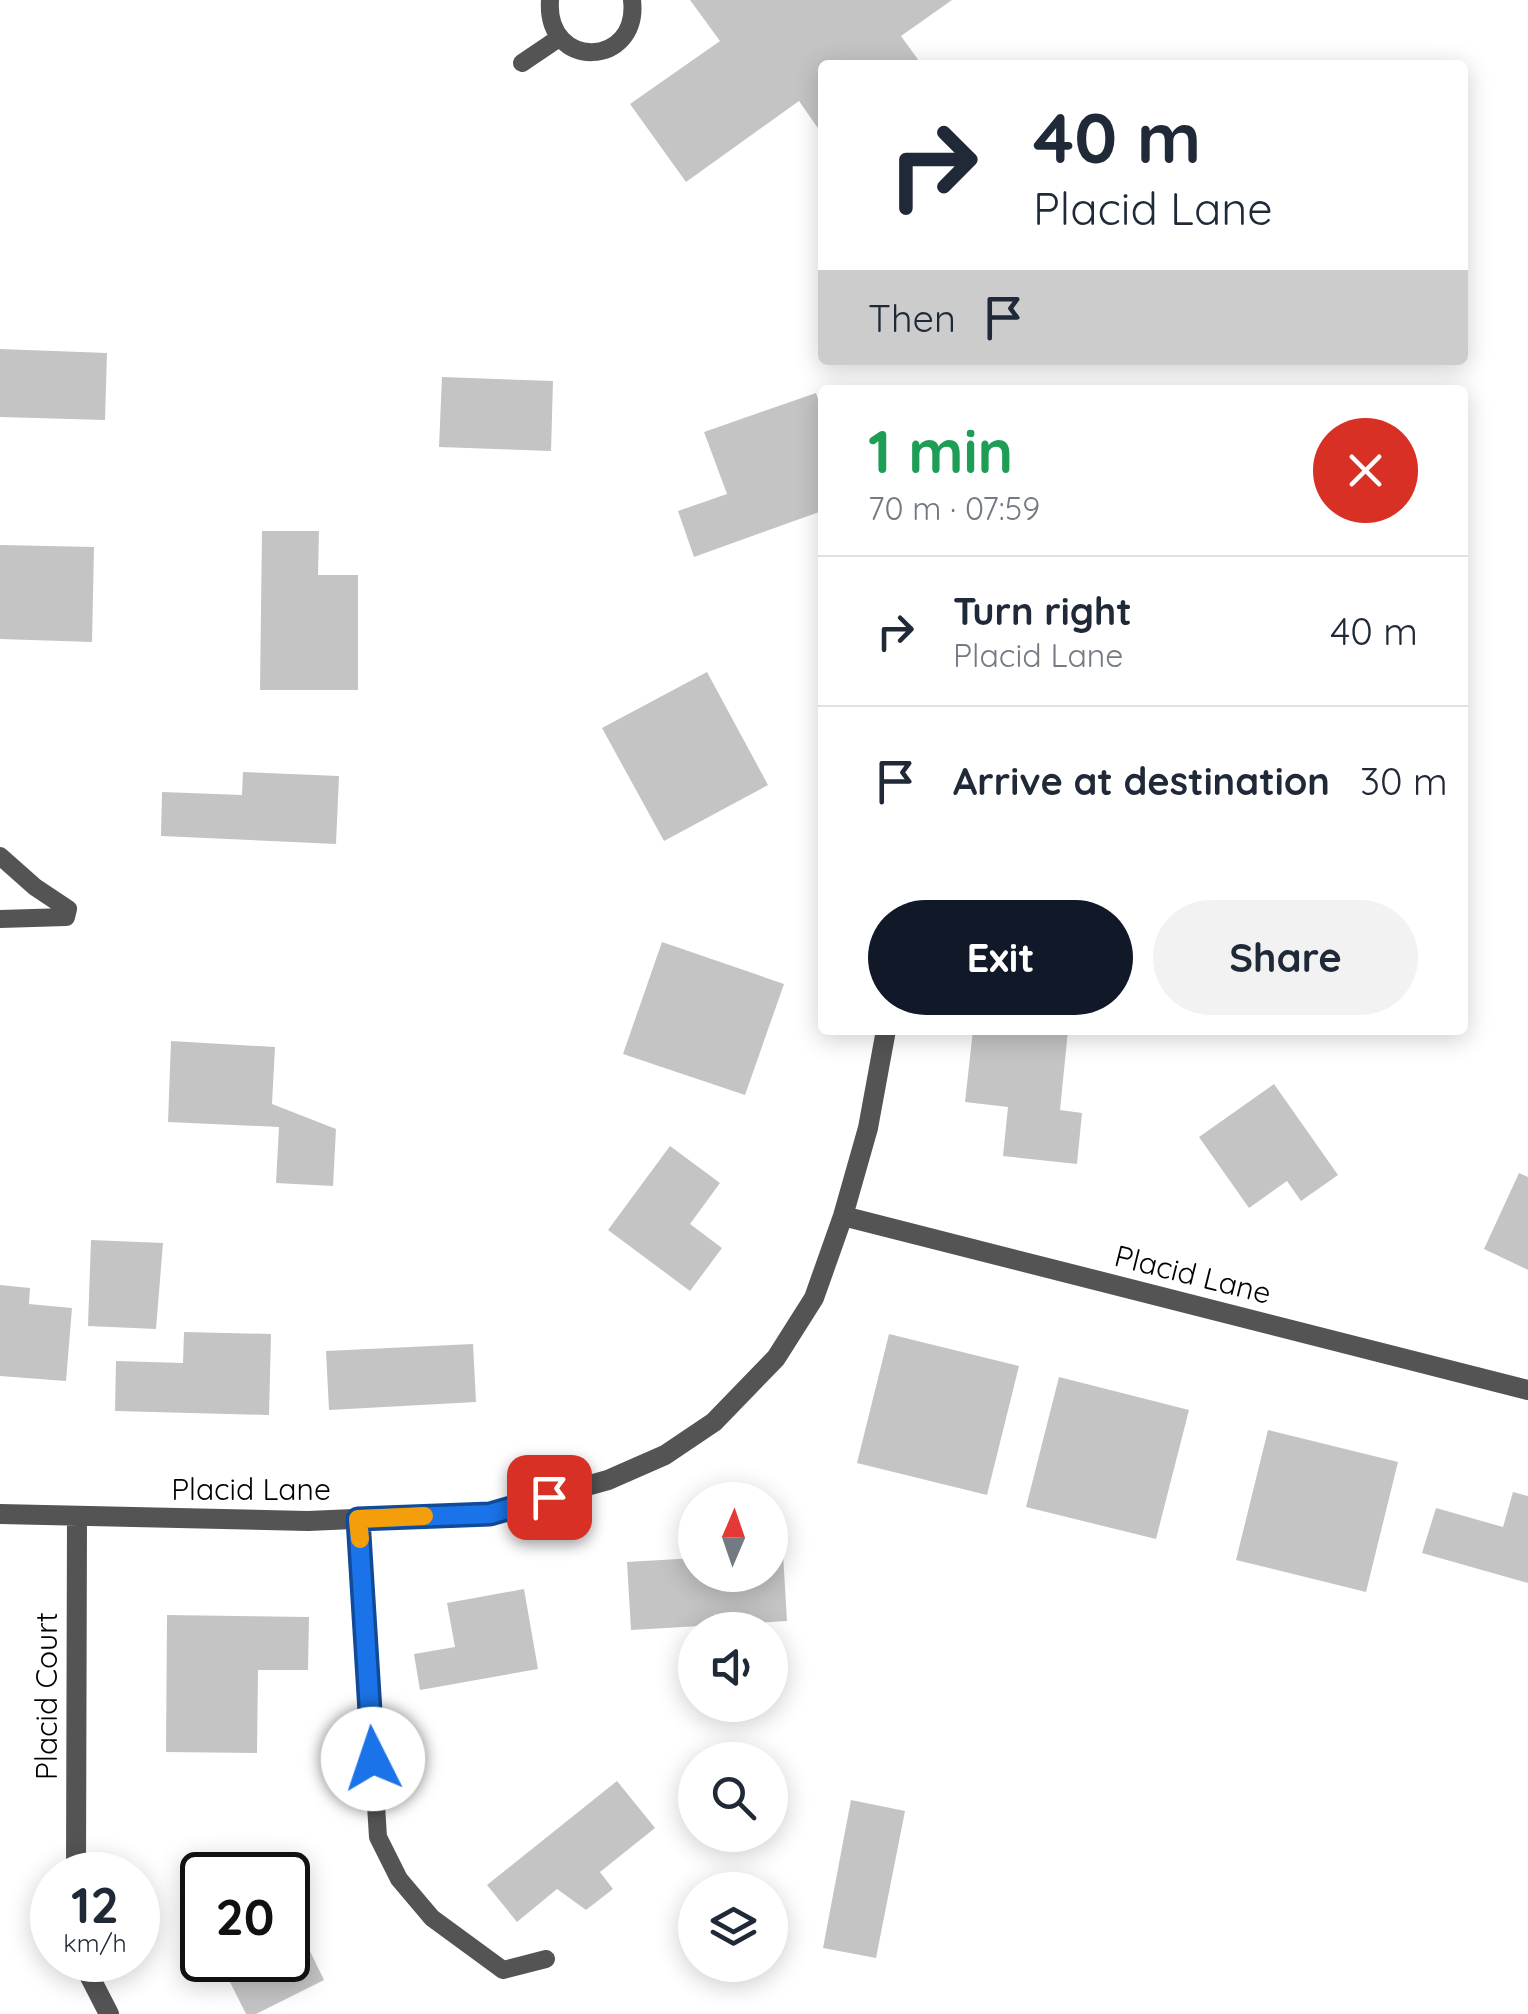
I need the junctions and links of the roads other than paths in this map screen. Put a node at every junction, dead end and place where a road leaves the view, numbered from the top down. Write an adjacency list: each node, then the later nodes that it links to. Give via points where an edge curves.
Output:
1 (550, 0): 3 (lane)
2 (632, 0): 3 (lane, via 630,27 612,48 584,52)
3 (559, 38): 4 (lane)
4 (522, 62)
5 (0, 856): 6 (lane, via 68,909 66,917)
6 (0, 919)
7 (885, 1035): 8 (street, Placid Lane)
8 (843, 1216): 9 (street, Placid Lane); 12 (street, Placid Lane, via 814,1298 776,1358 714,1422 665,1456 490,1514)
9 (1528, 1390)
10 (0, 1514): 11 (street, Placid Lane)
11 (77, 1516): 12 (street, Placid Lane); 13 (street, Placid Court)
12 (358, 1519): 14 (lane, via 378,1837 398,1879 432,1918 503,1970)
13 (76, 1852)
14 (546, 1959)
15 (93, 1982): 16 (street)
16 (109, 2014)

